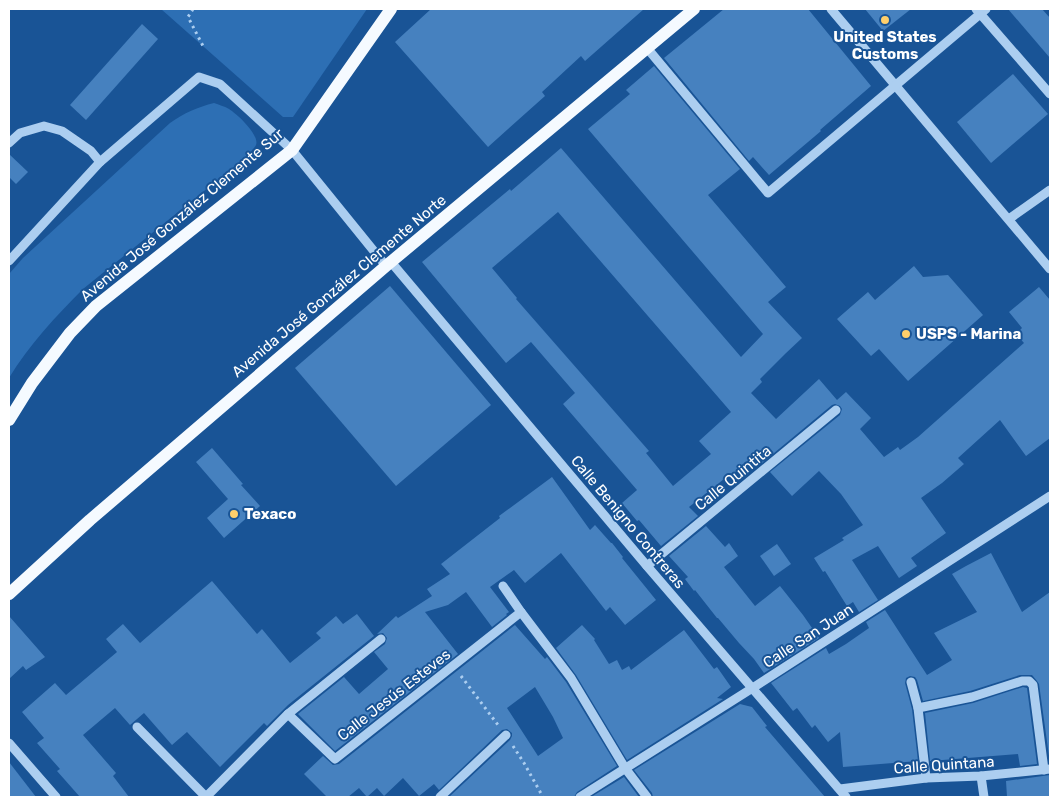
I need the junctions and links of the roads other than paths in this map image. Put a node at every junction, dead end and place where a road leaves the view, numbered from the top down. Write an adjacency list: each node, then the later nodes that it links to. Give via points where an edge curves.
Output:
1 (390, 9): 9 (main road, Avenida José González Clemente Sur)
2 (694, 9): 5 (main road, Avenida José González Clemente Norte)
3 (831, 9): 6 (street)
4 (981, 10): 6 (street); 7 (street)
5 (647, 48): 6 (street, via 768,193); 14 (main road, Avenida José González Clemente Norte)
6 (896, 85): 12 (street)
7 (1050, 94)
8 (9, 143): 10 (street, via 20,133 44,126 62,131 91,151)
9 (292, 150): 10 (street, Calle Benigno Contreras, via 220,84 199,78); 14 (street, Calle Benigno Contreras); 17 (main road, Avenida José González Clemente Sur, via 96,306 70,333)
10 (100, 162): 13 (street)
11 (1050, 190): 12 (street)
12 (1009, 219): 15 (street)
13 (9, 261)
14 (389, 264): 19 (street, Calle Benigno Contreras); 21 (main road, Avenida José González Clemente Norte, via 90,520)
15 (1050, 269)
16 (836, 410): 19 (street, Calle Quintita)
17 (9, 420)
18 (1050, 496): 25 (street, Calle San Juan)
19 (647, 566): 25 (street, Calle Benigno Contreras)
20 (503, 586): 22 (street)
21 (9, 594)
22 (521, 612): 27 (street, Calle Jesús Esteves, via 335,759); 31 (street, via 570,678)
23 (380, 639): 27 (street)
24 (911, 682): 26 (street)
25 (752, 689): 31 (street, Calle San Juan); 35 (street, Calle Benigno Contreras)
26 (918, 708): 32 (street, via 1029,681 1033,685); 34 (street)
27 (288, 714): 37 (street)
28 (137, 727): 37 (street)
29 (506, 735): 38 (street)
30 (9, 743): 36 (street)
31 (625, 768): 39 (street, Calle San Juan); 40 (street)
32 (1047, 770): 33 (street, Calle Quintana)
33 (981, 776): 34 (street, Calle Quintana); 42 (street)
34 (926, 778): 35 (street, Calle Quintana)
35 (840, 789): 41 (street, Calle Benigno Contreras)
36 (56, 797)
37 (206, 797)
38 (440, 797)
39 (580, 797)
40 (647, 797)
41 (846, 797)
42 (984, 797)

